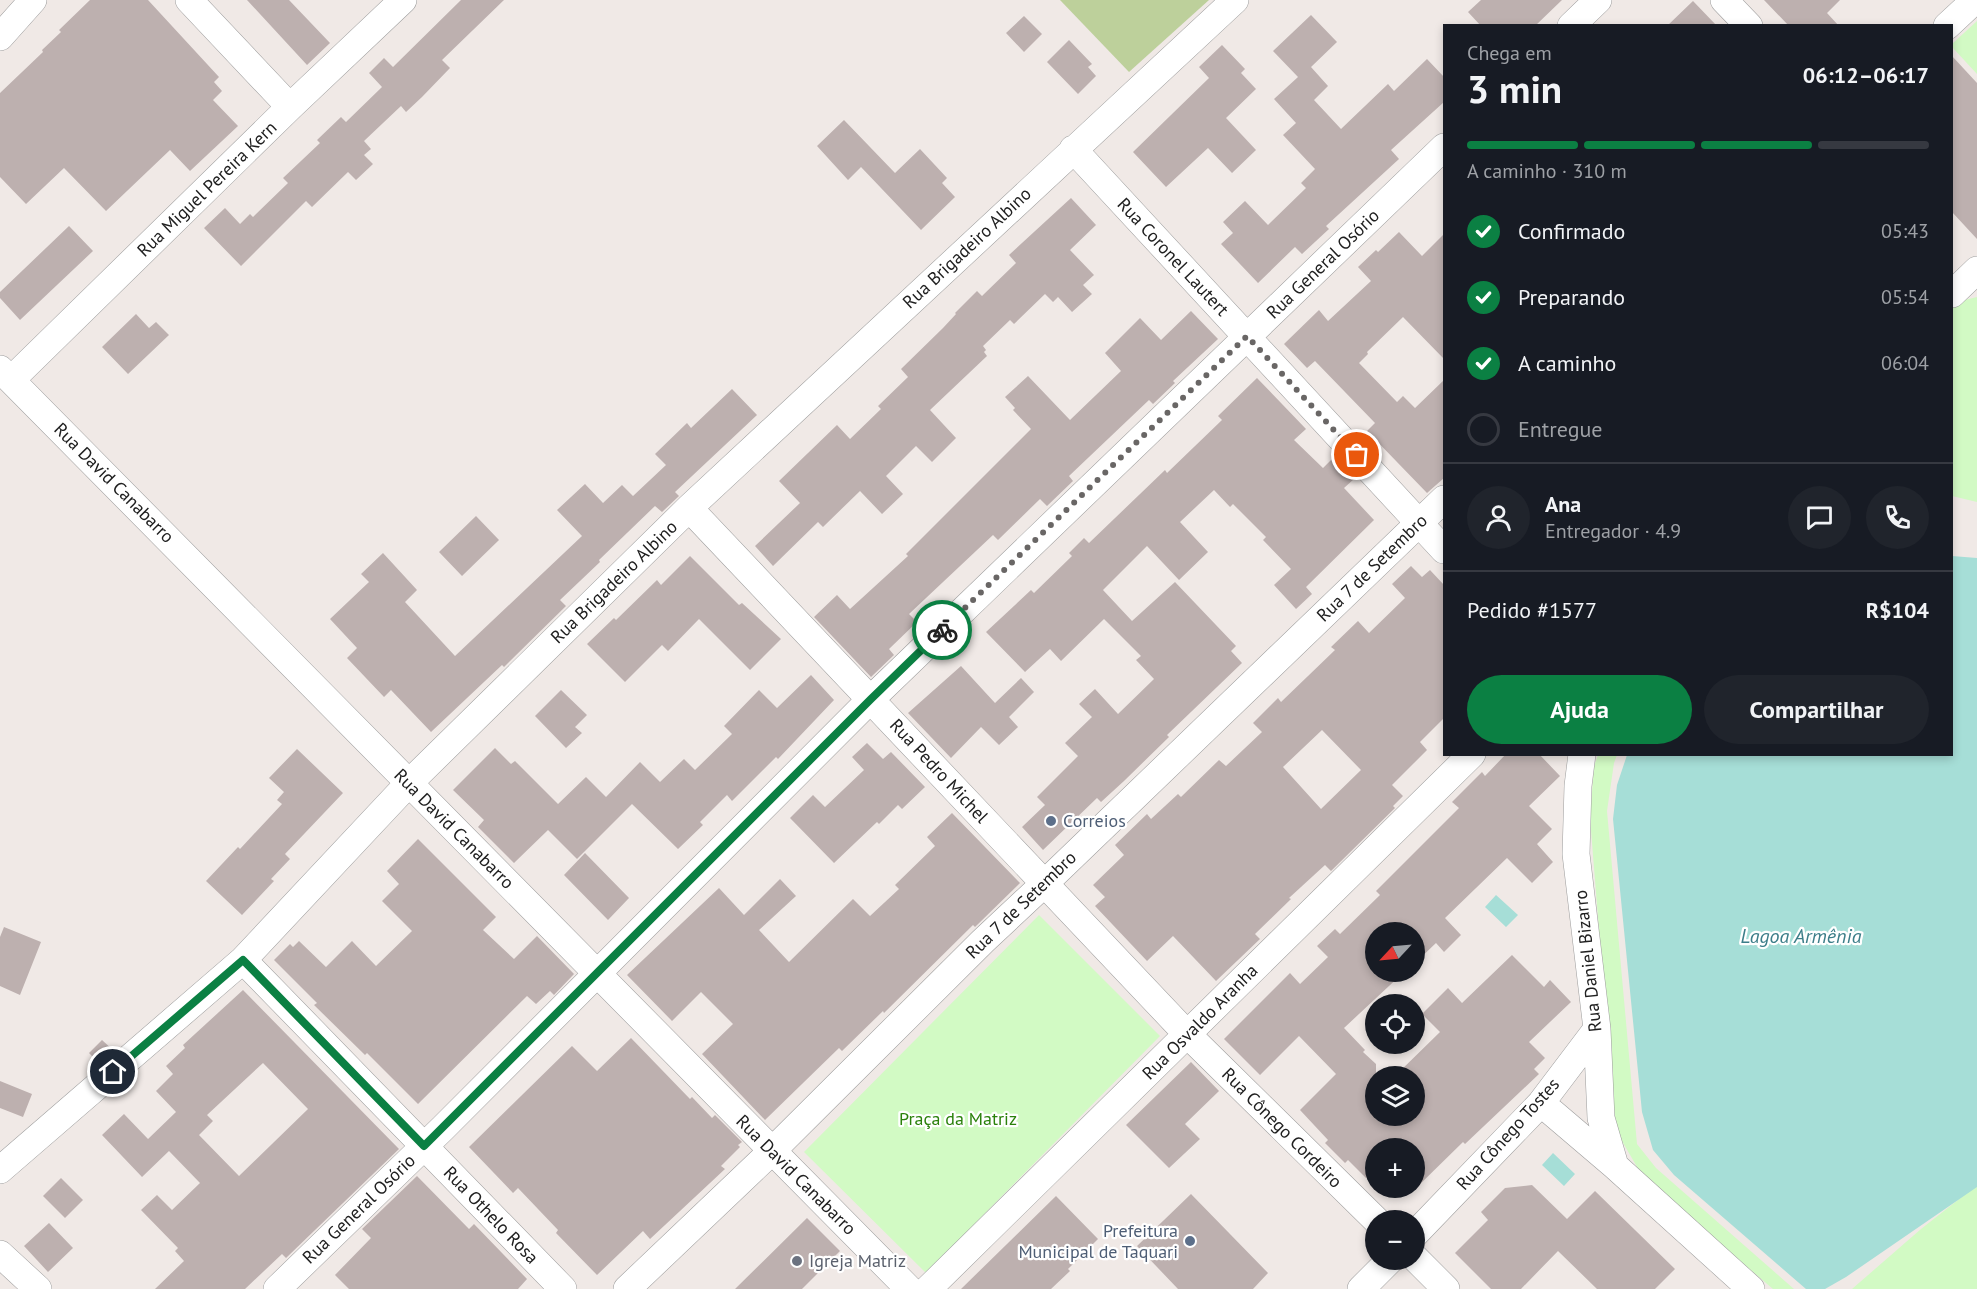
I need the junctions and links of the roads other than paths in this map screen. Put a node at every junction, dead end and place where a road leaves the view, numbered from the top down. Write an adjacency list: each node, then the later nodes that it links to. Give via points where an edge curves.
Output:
1 (33, 0): 11 (street)
2 (189, 0): 12 (street)
3 (403, 0): 12 (street, Rua Miguel Pereira Kern)
4 (1235, 0): 13 (street, Rua Brigadeiro Albino)
5 (1598, 0): 8 (street)
6 (1724, 0): 9 (street)
7 (1975, 0): 10 (street)
8 (1573, 24)
9 (1747, 24)
10 (1949, 24)
11 (0, 37)
12 (290, 107): 18 (street, Rua Miguel Pereira Kern)
13 (1073, 148): 17 (street, Rua Coronel Lautert); 20 (street, Rua Brigadeiro Albino)
14 (1443, 148): 17 (street, Rua General Osório)
15 (1977, 270): 16 (street)
16 (1953, 293)
17 (1247, 336): 21 (street, Rua Coronel Lautert); 23 (street, Rua General Osório)
18 (6, 374): 26 (street, Rua David Canabarro)
19 (1443, 500): 21 (street, Rua 7 de Setembro)
20 (689, 508): 23 (street, Rua Pedro Michel); 26 (street, Rua Brigadeiro Albino)
21 (1419, 522): 22 (street, Rua Coronel Lautert); 27 (street, Rua 7 de Setembro)
22 (1443, 549)
23 (871, 699): 27 (street, Rua Pedro Michel); 29 (street, Rua General Osório)
24 (1470, 756): 31 (street, Rua Osvaldo Aranha)
25 (1582, 756): 30 (street, Rua Daniel Bizarro, via 1576,854)
26 (409, 783): 28 (street, Rua Brigadeiro Albino); 29 (street, Rua David Canabarro)
27 (1045, 883): 31 (street, Rua Pedro Michel); 34 (street, Rua 7 de Setembro)
28 (243, 960): 33 (street, Rua Othelo Rosa); 36 (street, Rua Brigadeiro Albino)
29 (597, 974): 33 (street, Rua General Osório); 34 (street, Rua David Canabarro)
30 (1597, 1029): 32 (street, Rua Cônego Tostes); 35 (street, Rua Daniel Bizarro, via 1601,1118)
31 (1187, 1034): 37 (street, Rua Cônego Cordeiro); 47 (street, Rua Osvaldo Aranha)
32 (1541, 1103): 35 (street); 38 (street, Rua Cônego Tostes)
33 (424, 1146): 43 (street, Rua General Osório); 44 (street, Rua Othelo Rosa)
34 (772, 1150): 45 (street, Rua 7 de Setembro); 46 (street, Rua David Canabarro)
35 (1615, 1166): 50 (street)
36 (0, 1170)
37 (1366, 1210)
38 (1425, 1224)
39 (0, 1254): 42 (street)
40 (1425, 1268): 49 (street)
41 (1380, 1270): 48 (street)
42 (38, 1289)
43 (277, 1289)
44 (563, 1289)
45 (627, 1289)
46 (909, 1289)
47 (928, 1289)
48 (1361, 1289)
49 (1446, 1289)
50 (1751, 1289)

